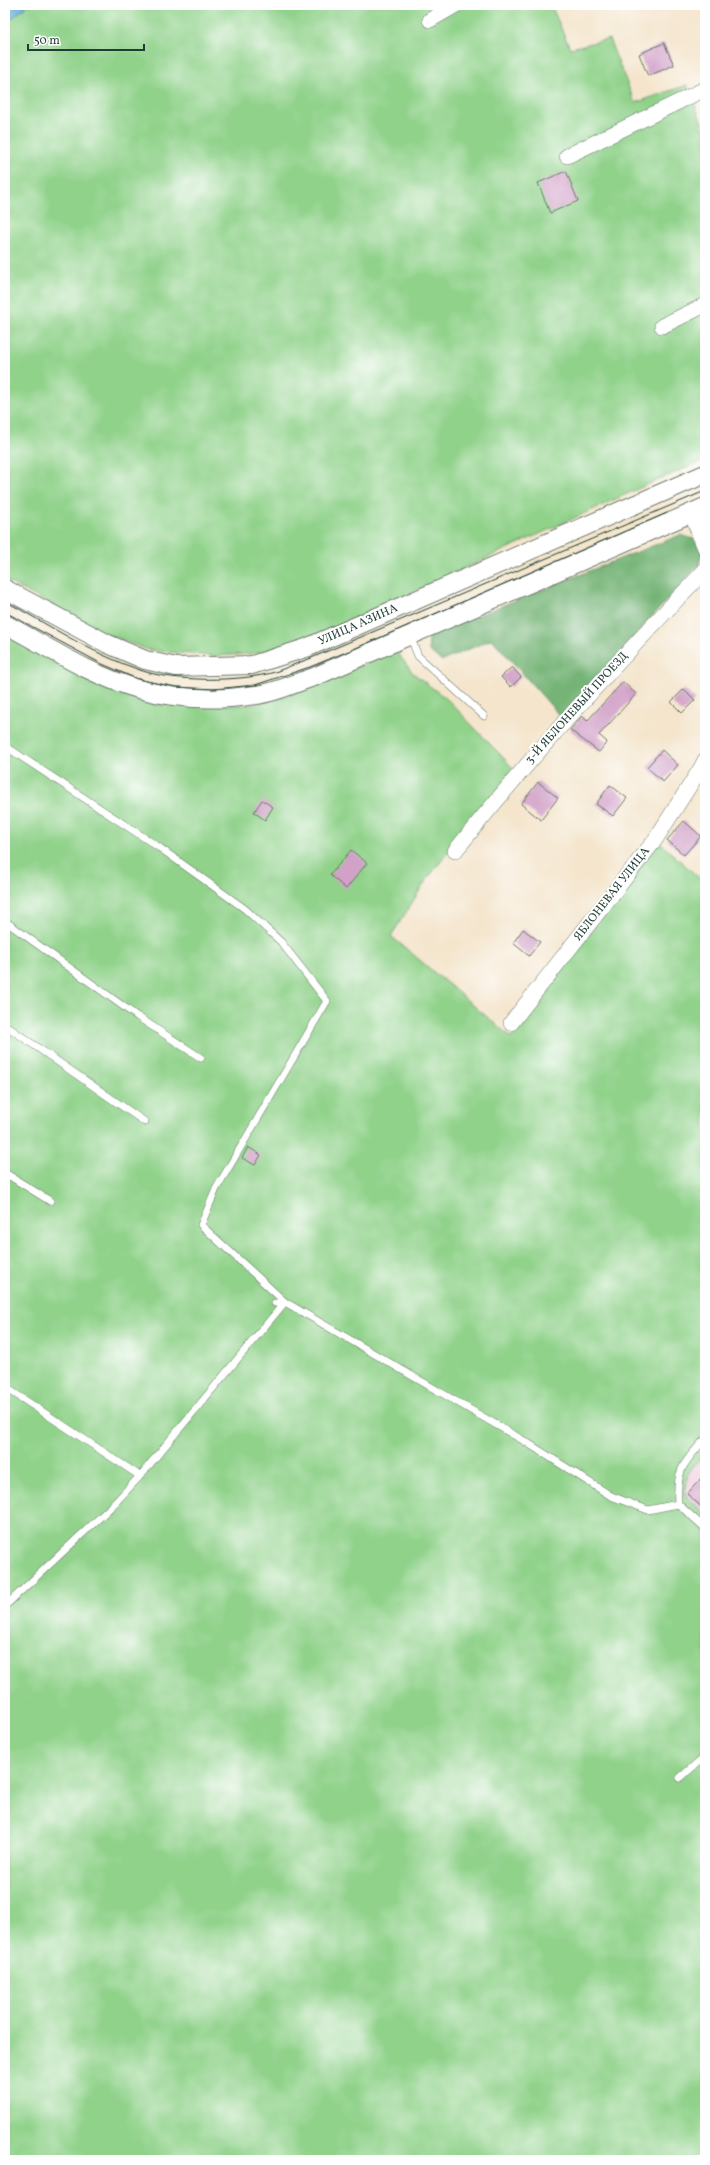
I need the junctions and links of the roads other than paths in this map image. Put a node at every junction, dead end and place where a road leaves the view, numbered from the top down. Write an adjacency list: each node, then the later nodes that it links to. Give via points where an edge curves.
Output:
1 (456, 5): 2 (street)
2 (430, 20)
3 (705, 89): 4 (street)
4 (567, 156)
5 (705, 305): 6 (street)
6 (662, 326)
7 (705, 474): 11 (street, УЛИЦА АЗИНА, via 306,648 252,665 176,667 145,660 108,644)
8 (698, 510): 9 (street); 13 (street)
9 (705, 548)
10 (705, 570): 17 (street, 3-Й ЯБЛОНЕВЫЙ ПРОЕЗД, via 521,769)
11 (5, 589)
12 (5, 624): 13 (street, via 93,671 137,689 172,696 214,698 257,695 314,677)
13 (409, 634): 14 (lane, via 418,656)
14 (484, 716)
15 (5, 746): 26 (lane, via 160,848 245,908 281,942 327,1001 216,1189 201,1225)
16 (705, 760): 19 (street, ЯБЛОНЕВАЯ УЛИЦА, via 655,840)
17 (455, 851)
18 (5, 921): 21 (lane, via 138,1017)
19 (511, 1023)
20 (5, 1025): 22 (lane)
21 (201, 1058)
22 (145, 1122)
23 (5, 1172): 24 (lane)
24 (50, 1201)
25 (275, 1302): 26 (lane)
26 (285, 1302): 29 (lane); 30 (lane, via 526,1442 611,1496 648,1510)
27 (5, 1387): 29 (lane)
28 (705, 1439): 30 (lane, via 682,1465 677,1488)
29 (140, 1476): 32 (lane, via 112,1506)
30 (678, 1504): 31 (lane)
31 (705, 1528)
32 (5, 1606)
33 (705, 1756): 34 (lane)
34 (680, 1778)

